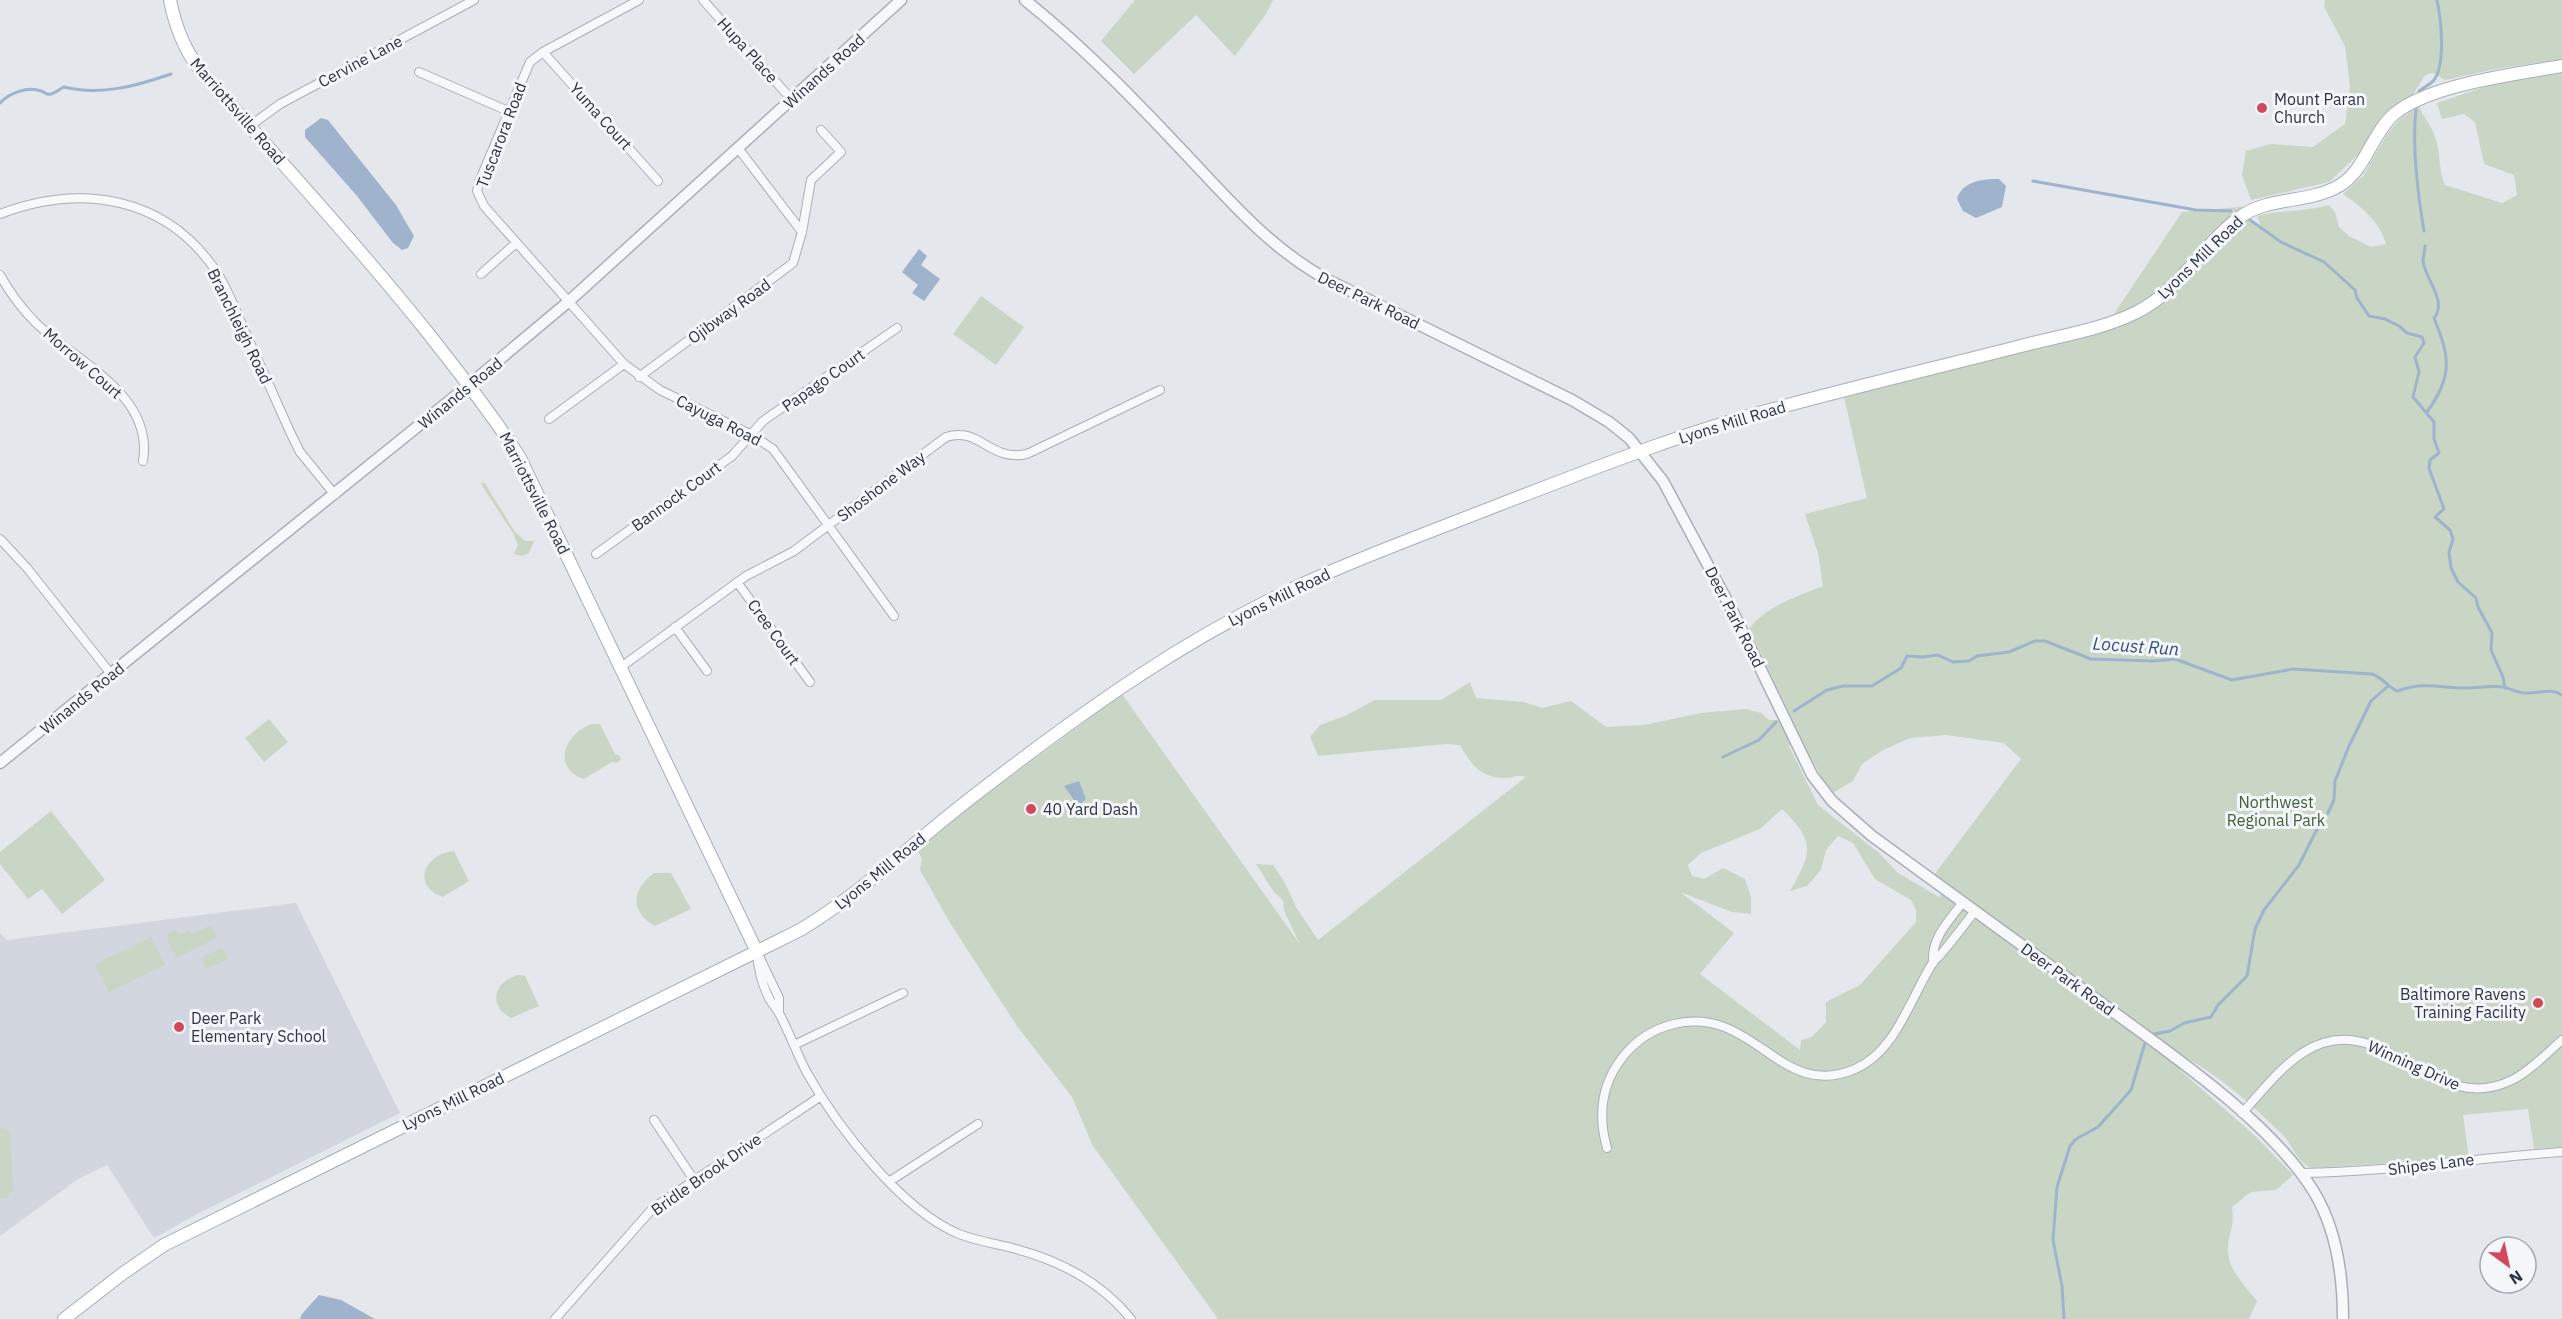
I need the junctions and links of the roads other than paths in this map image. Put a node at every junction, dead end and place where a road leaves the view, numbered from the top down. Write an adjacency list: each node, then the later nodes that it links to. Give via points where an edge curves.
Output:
1 (170, 0): 12 (main road, Marriottsville Road, via 186,51)
2 (474, 0): 12 (street, Cervine Lane, via 280,104)
3 (639, 0): 7 (street, Tuscarora Road)
4 (703, 0): 10 (street, Hupa Place)
5 (901, 0): 10 (street, Winands Road)
6 (1025, 0): 29 (street, Deer Park Road, via 1093,57 1255,228 1294,261 1578,403 1609,422)
7 (543, 52): 11 (street, Tuscarora Road, via 526,67); 15 (street, Yuma Court)
8 (2562, 66): 29 (main road, Lyons Mill Road, via 2469,84 2405,106 2390,119 2348,180 2316,196 2266,205 2245,214 2168,291 2133,314 1765,411)
9 (419, 72): 11 (street)
10 (792, 100): 14 (street, Winands Road)
11 (508, 111): 18 (street, Tuscarora Road, via 477,191 484,206)
12 (250, 126): 25 (main road, Marriottsville Road, via 340,226)
13 (821, 130): 17 (street, Ojibway Road, via 841,152 811,180)
14 (738, 148): 17 (street); 21 (street, Winands Road)
15 (658, 181)
16 (0, 214): 31 (street, Branchleigh Road, via 66,198 110,200 149,213 181,233 219,276 296,444)
17 (802, 232): 24 (street, Ojibway Road, via 796,257 789,267)
18 (516, 243): 19 (street); 21 (street, Tuscarora Road)
19 (481, 274)
20 (0, 275): 30 (street, Morrow Court, via 37,324 120,392 144,436)
21 (568, 302): 23 (street, Cayuga Road); 25 (street, Winands Road)
22 (897, 328): 28 (street, Papago Court)
23 (624, 364): 24 (street, Cayuga Road); 27 (street)
24 (639, 376): 28 (street, Cayuga Road, via 680,401)
25 (469, 386): 31 (street, Winands Road); 38 (main road, Marriottsville Road, via 520,458)
26 (1160, 390): 32 (street, Shoshone Way, via 1016,457 1002,455 965,435 946,437)
27 (549, 419)
28 (750, 434): 32 (street, Cayuga Road, via 781,458); 34 (street, Bannock Court, via 732,456)
29 (1641, 450): 43 (street, Deer Park Road, via 1685,519 1800,752 1825,794 1854,821); 45 (main road, Lyons Mill Road, via 1334,570 1180,648 1053,734 828,912)
30 (143, 461)
31 (335, 495): 40 (street, Winands Road)
32 (829, 525): 35 (street, Shoshone Way, via 784,557); 36 (street, Cayuga Road)
33 (1, 541): 40 (street)
34 (596, 554)
35 (737, 582): 37 (street, Shoshone Way); 41 (street, Cree Court)
36 (894, 616)
37 (675, 627): 38 (street, Shoshone Way); 39 (street)
38 (621, 667): 45 (main road, Marriottsville Road)
39 (707, 671)
40 (111, 674): 42 (street, Winands Road)
41 (810, 682)
42 (0, 763)
43 (1963, 902): 44 (street, Deer Park Road); 46 (street, via 1937,938)
44 (1975, 911): 46 (street); 51 (street, Deer Park Road)
45 (757, 952): 49 (street, Marriottsville Road, via 758,969 770,1001); 59 (main road, Lyons Mill Road, via 164,1245)
46 (1933, 963): 54 (street, via 1886,1043 1865,1063 1846,1072 1827,1075 1797,1071 1741,1033 1712,1022 1680,1023 1643,1037 1619,1061 1605,1089 1601,1120)
47 (903, 993): 49 (street)
48 (2562, 1040): 51 (street, Winning Drive, via 2514,1080 2483,1089 2454,1086 2369,1043 2324,1043 2294,1059)
49 (794, 1045): 50 (street, Marriottsville Road)
50 (821, 1096): 57 (street, Bridle Brook Drive); 58 (street, Marriottsville Road)
51 (2242, 1113): 56 (street, Deer Park Road)
52 (654, 1120): 57 (street)
53 (978, 1124): 58 (street)
54 (1606, 1148)
55 (2562, 1152): 56 (street, Shipes Lane, via 2354,1173)
56 (2301, 1173): 62 (street, Deer Park Road, via 2332,1230)
57 (693, 1180): 60 (street, Bridle Brook Drive, via 636,1224)
58 (890, 1181): 61 (street, Marriottsville Road, via 922,1212 958,1233 1067,1267 1106,1293)
59 (64, 1319)
60 (555, 1319)
61 (1131, 1319)
62 (2343, 1319)

